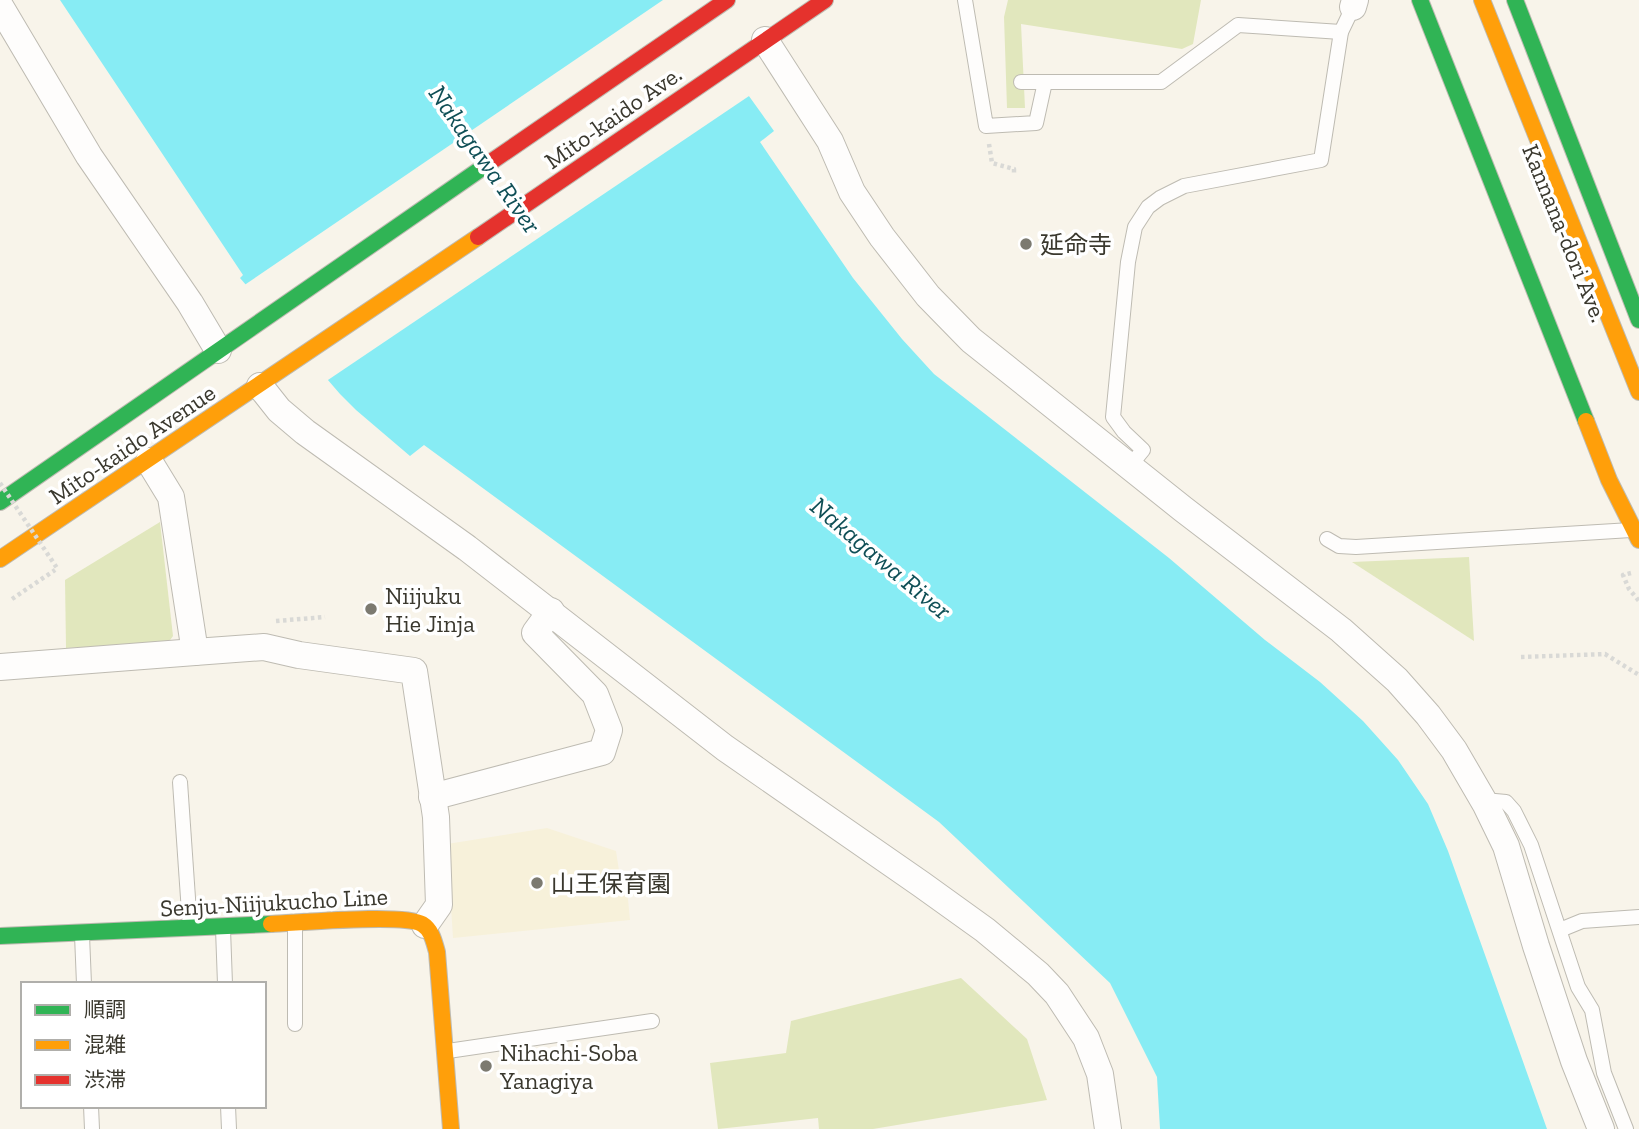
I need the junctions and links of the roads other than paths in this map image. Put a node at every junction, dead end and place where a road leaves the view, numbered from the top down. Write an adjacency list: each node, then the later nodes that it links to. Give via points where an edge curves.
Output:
1 (727, 0): 14 (main road, Mito-kaido Ave.)
2 (825, 0): 10 (main road, Mito-kaido Ave.)
3 (965, 0): 12 (lane, via 986,125 1036,123)
4 (1420, 0): 22 (main road, via 1609,480)
5 (1482, 0): 18 (main road, Kannana-dori Ave.)
6 (1515, 0): 13 (main road)
7 (1354, 4): 9 (lane)
8 (0, 6): 15 (street, via 89,156)
9 (1341, 32): 12 (lane, via 1238,26 1161,82); 20 (lane, via 1321,160 1184,186 1148,207 1135,227 1113,417 1143,450)
10 (754, 47): 16 (main road, Mito-kaido Ave.); 20 (street, via 830,141 852,192 928,296 971,341)
11 (1021, 82): 12 (lane)
12 (1045, 82)
13 (1639, 320)
14 (253, 326): 15 (main road, Mito-kaido Avenue)
15 (218, 350): 21 (main road, Mito-kaido Avenue)
16 (289, 366): 17 (main road, Mito-kaido Avenue)
17 (260, 386): 19 (main road, Mito-kaido Avenue); 25 (street, via 305,432)
18 (1639, 392)
19 (149, 461): 24 (main road, Mito-kaido Avenue); 26 (street, via 171,497)
20 (1129, 467): 30 (street, via 1341,630 1397,680 1454,750)
21 (0, 502)
22 (1636, 535): 23 (lane, via 1356,547 1339,546)
23 (1327, 539)
24 (0, 559)
25 (551, 611): 29 (street, via 535,633 595,694 609,730 602,752); 49 (street, via 725,748 932,891 1038,974 1086,1038 1100,1074)
26 (195, 652): 27 (street); 29 (street, via 264,647 414,671)
27 (0, 667)
28 (180, 782): 35 (lane)
29 (432, 797): 33 (street, via 439,905)
30 (1486, 805): 36 (lane, via 1506,802 1514,811 1531,845); 50 (street, via 1506,846 1535,946)
31 (1639, 917): 36 (lane, via 1582,921)
32 (295, 923): 33 (main road, Senju-Niijukucho Line, via 390,919); 34 (main road, Senju-Niijukucho Line); 42 (lane)
33 (425, 925): 43 (main road, via 437,952)
34 (223, 927): 35 (main road, Senju-Niijukucho Line); 40 (lane)
35 (191, 929): 37 (main road, Senju-Niijukucho Line)
36 (1560, 930): 51 (lane, via 1578,987 1592,1010 1604,1073)
37 (82, 933): 38 (main road, Senju-Niijukucho Line); 39 (lane)
38 (0, 936)
39 (84, 982)
40 (225, 982)
41 (652, 1021): 43 (lane)
42 (295, 1024)
43 (446, 1051): 48 (main road)
44 (91, 1108): 46 (lane)
45 (228, 1108): 47 (lane)
46 (92, 1129)
47 (229, 1129)
48 (451, 1129)
49 (1108, 1129)
50 (1601, 1129)
51 (1626, 1129)

